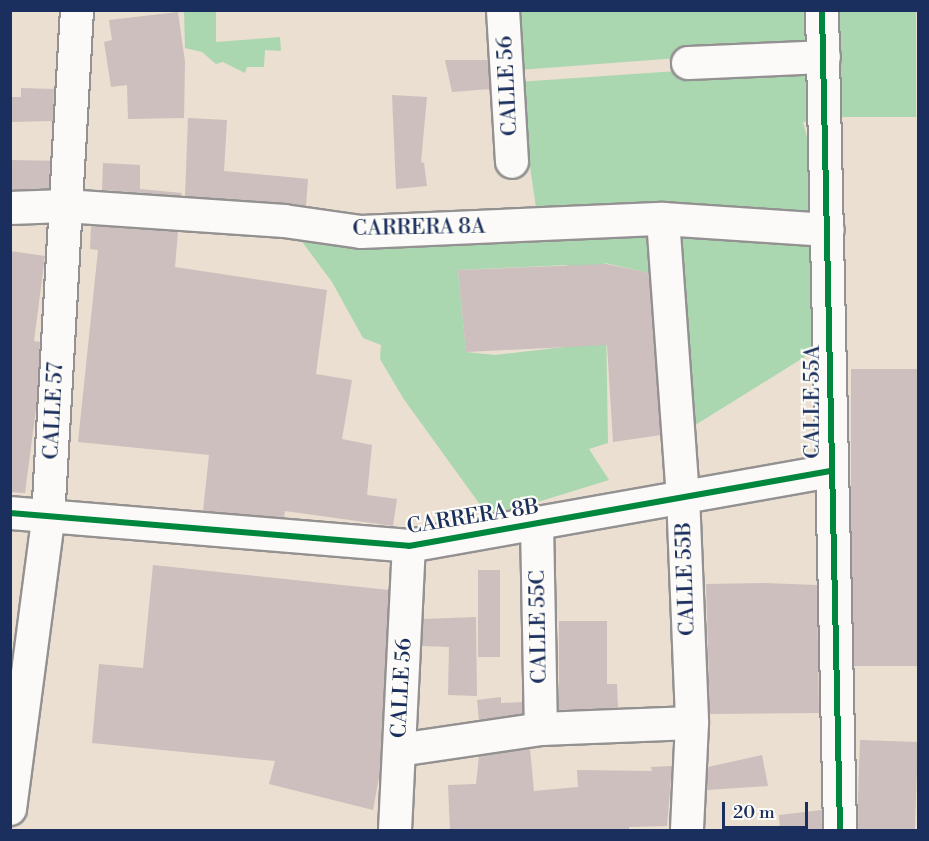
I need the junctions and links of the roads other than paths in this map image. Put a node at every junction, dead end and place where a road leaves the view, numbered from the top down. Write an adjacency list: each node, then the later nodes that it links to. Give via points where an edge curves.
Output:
1 (77, 10): 7 (street, CALLE 57)
2 (503, 10): 6 (street, CALLE 56)
3 (822, 10): 4 (street, CALLE 55A)
4 (824, 57): 5 (street); 10 (street, CALLE 55A)
5 (688, 63)
6 (512, 162)
7 (65, 206): 8 (street, CARRERA 8A); 9 (street, CARRERA 8A, via 284,221 361,232); 14 (street, CALLE 57)
8 (10, 208)
9 (663, 219): 10 (street, CARRERA 8A); 12 (street, CALLE 55B)
10 (828, 230): 11 (street, CALLE 55A)
11 (830, 471): 12 (street, CARRERA 8B); 23 (street, CALLE 55A)
12 (683, 495): 15 (street, CARRERA 8B); 17 (street, CALLE 55B)
13 (10, 513): 14 (street, CARRERA 8B)
14 (48, 519): 16 (street, CARRERA 8B); 20 (street, CALLE 57)
15 (537, 524): 16 (street, CARRERA 8B); 18 (street, CALLE 55C)
16 (409, 546): 19 (street, CALLE 56)
17 (692, 723): 18 (street); 22 (street, CALLE 55B)
18 (541, 729): 19 (street)
19 (399, 750): 21 (street, CALLE 56)
20 (10, 809)
21 (395, 831)
22 (687, 831)
23 (840, 831)

